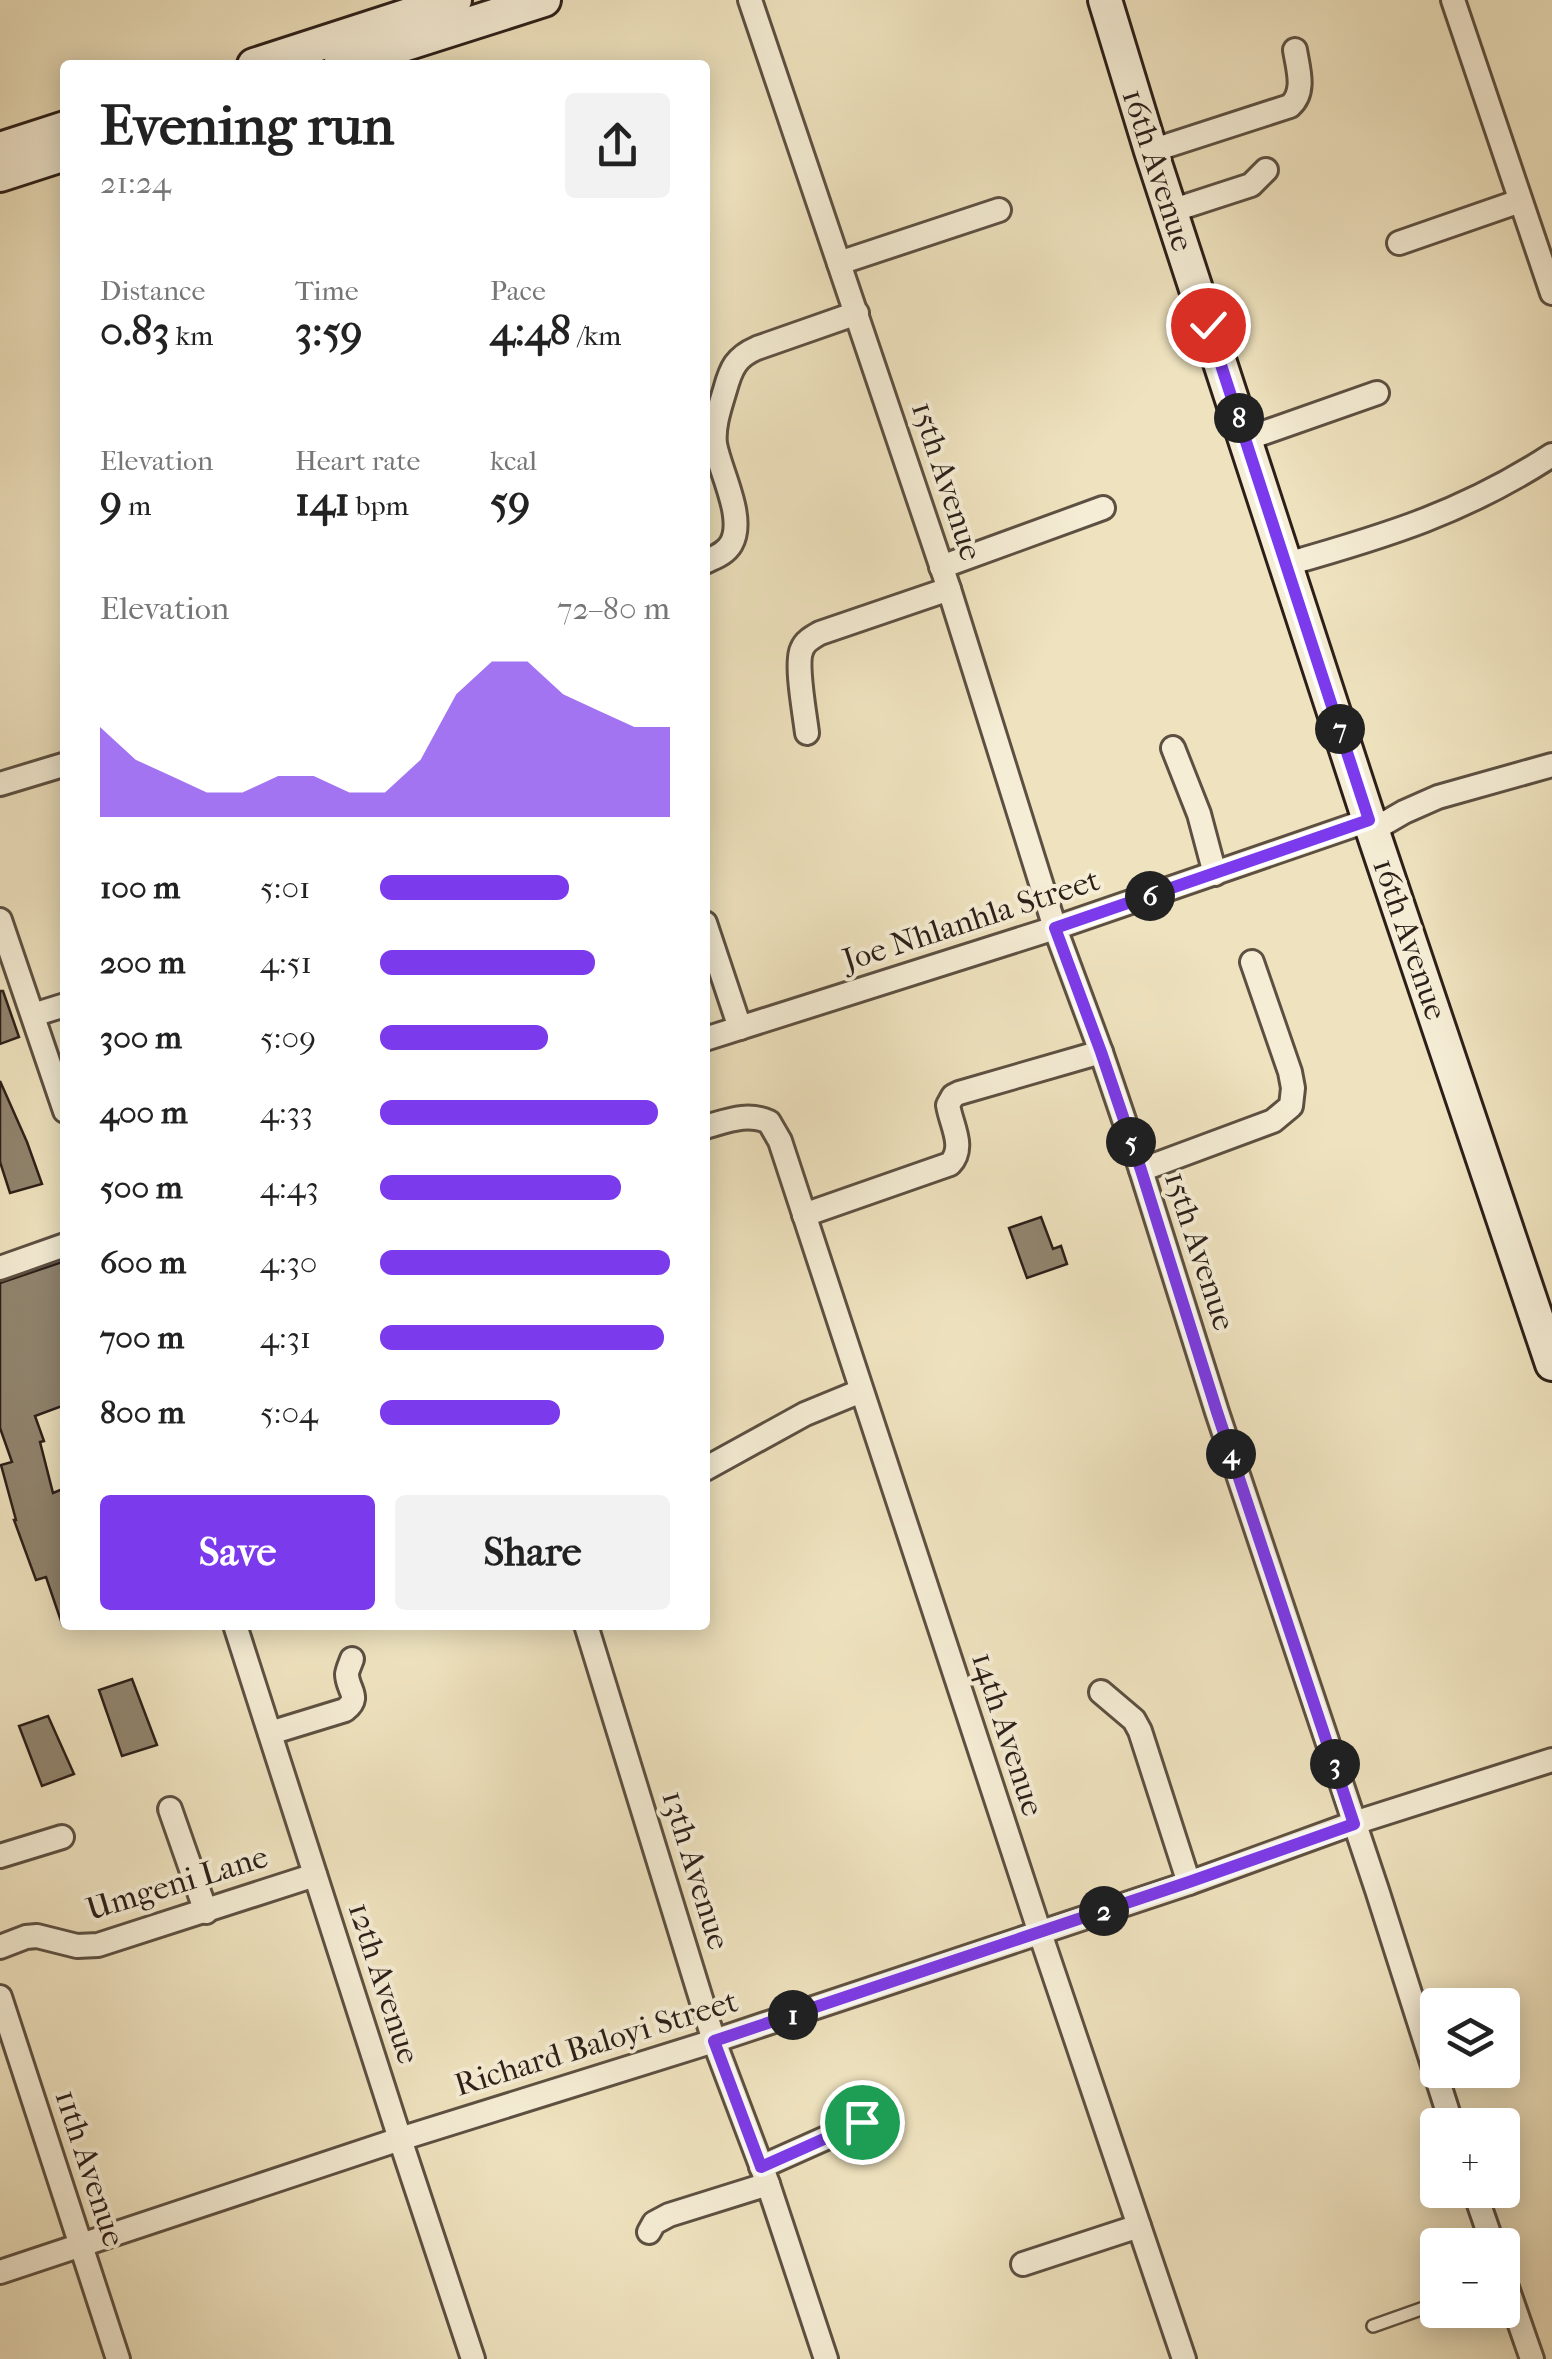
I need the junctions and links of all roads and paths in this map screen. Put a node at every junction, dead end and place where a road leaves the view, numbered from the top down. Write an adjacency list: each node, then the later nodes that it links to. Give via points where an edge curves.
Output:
1 (455, 0): 6 (street)
2 (544, 0): 6 (street)
3 (750, 0): 20 (street, 15th Avenue)
4 (1104, 0): 12 (street, 16th Avenue)
5 (1454, 0): 16 (street)
6 (409, 31): 8 (street); 9 (street)
7 (1295, 50): 12 (street, via 1300,81 1294,103)
8 (277, 60)
9 (350, 60)
10 (60, 130): 11 (street)
11 (0, 149)
12 (1151, 151): 18 (street, 16th Avenue)
13 (60, 156): 15 (street)
14 (1266, 170): 18 (street, via 1251,185)
15 (0, 175)
16 (1520, 202): 19 (street); 21 (street)
17 (999, 210): 20 (street)
18 (1171, 210): 24 (street, 16th Avenue)
19 (1399, 243)
20 (839, 263): 22 (street, 15th Avenue)
21 (1552, 293)
22 (857, 312): 27 (street, via 757,348 730,370 715,437 736,528 728,548); 29 (street, 15th Avenue)
23 (1376, 393): 24 (street)
24 (1246, 439): 28 (street, 16th Avenue)
25 (1552, 456): 28 (street, via 1450,511)
26 (1103, 508): 29 (street)
27 (710, 560)
28 (1287, 564): 35 (street, 16th Avenue)
29 (945, 578): 30 (street, via 808,640 799,663); 38 (street, 15th Avenue)
30 (807, 733)
31 (1174, 748): 36 (street)
32 (1552, 765): 35 (street, Joe Nhlanhla Street, via 1438,796)
33 (60, 766): 34 (street)
34 (0, 784)
35 (1371, 825): 36 (street, Joe Nhlanhla Street); 53 (street, 16th Avenue)
36 (1216, 874): 38 (street, Joe Nhlanhla Street)
37 (0, 920): 41 (street)
38 (1055, 928): 44 (street, Joe Nhlanhla Street); 46 (street, 15th Avenue)
39 (710, 937): 44 (street)
40 (1252, 962): 49 (street, via 1290,1072 1291,1106 1273,1121)
41 (11, 992): 43 (street)
42 (60, 1007): 43 (street)
43 (33, 1015): 47 (street)
44 (740, 1028): 45 (street, Joe Nhlanhla Street)
45 (710, 1037)
46 (1101, 1052): 49 (street, 15th Avenue); 50 (street, via 958,1093 948,1104 958,1145 950,1164)
47 (60, 1096)
48 (710, 1125): 50 (street, 14th Avenue, via 748,1116 774,1128)
49 (1141, 1170): 63 (street, 15th Avenue)
50 (804, 1214): 54 (street, 14th Avenue)
51 (60, 1248): 52 (street)
52 (0, 1268)
53 (1552, 1364)
54 (861, 1391): 55 (street); 69 (street, 14th Avenue)
55 (710, 1466)
56 (237, 1630): 60 (street, 12th Avenue)
57 (588, 1630): 72 (street, 13th Avenue)
58 (352, 1659): 60 (street, via 351,1706)
59 (1101, 1692): 67 (street, via 1140,1731)
60 (270, 1733): 66 (street, 12th Avenue)
61 (1552, 1760): 63 (street, Richard Baloyi Street)
62 (170, 1809): 68 (street)
63 (1354, 1824): 67 (street, Richard Baloyi Street); 73 (street, 15th Avenue)
64 (62, 1837): 65 (street)
65 (0, 1856)
66 (316, 1874): 68 (street, Umgeni Lane); 75 (street, 12th Avenue)
67 (1189, 1882): 69 (street, Richard Baloyi Street)
68 (206, 1912): 70 (street, Umgeni Lane, via 98,1945 37,1936)
69 (1040, 1933): 72 (street, Richard Baloyi Street); 77 (street, 14th Avenue)
70 (0, 1947)
71 (0, 1997): 79 (street, 11th Avenue)
72 (714, 2041): 75 (street, Richard Baloyi Street); 76 (street, 13th Avenue)
73 (1446, 2108)
74 (862, 2122): 76 (street)
75 (400, 2139): 79 (street, Richard Baloyi Street); 86 (street, 12th Avenue)
76 (764, 2176): 78 (street, via 669,2214); 87 (street, 13th Avenue)
77 (1139, 2226): 80 (street); 88 (street, 14th Avenue)
78 (649, 2232)
79 (81, 2245): 81 (street, Richard Baloyi Street); 85 (street, 11th Avenue)
80 (1023, 2264)
81 (0, 2272)
82 (1420, 2309): 84 (lane)
83 (1520, 2325): 89 (street)
84 (1373, 2326)
85 (118, 2359)
86 (474, 2359)
87 (826, 2359)
88 (1184, 2359)
89 (1532, 2359)

